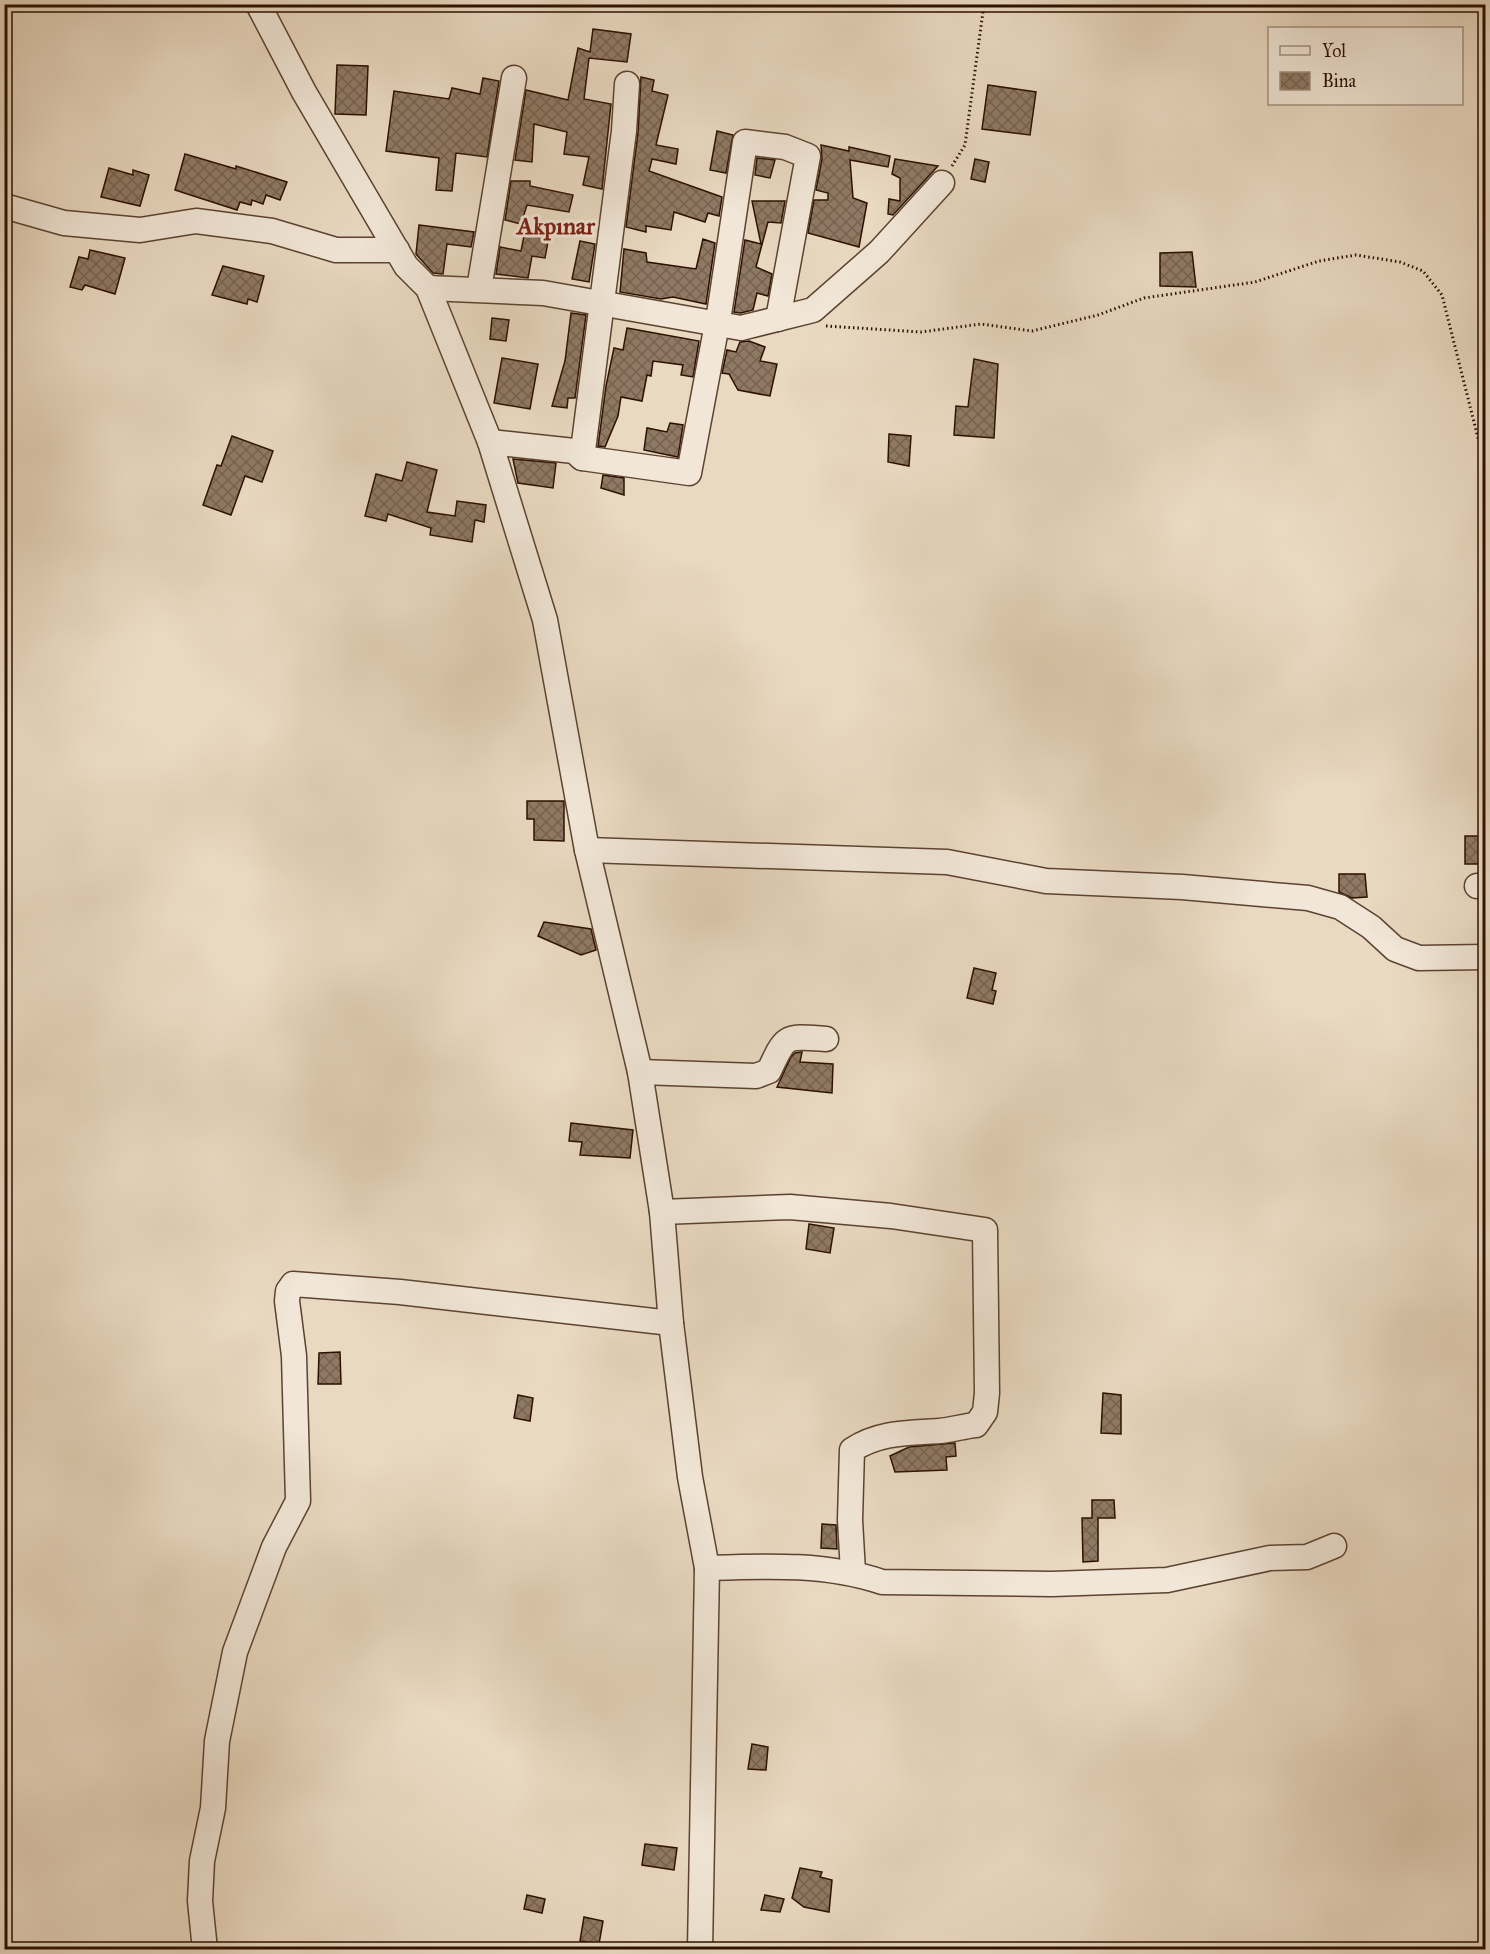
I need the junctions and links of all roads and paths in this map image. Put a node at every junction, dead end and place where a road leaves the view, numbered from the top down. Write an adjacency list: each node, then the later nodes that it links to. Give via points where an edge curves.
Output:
1 (258, 4): 7 (street, via 304,92)
2 (984, 4): 5 (path, via 965,145)
3 (514, 78): 9 (street)
4 (627, 84): 10 (street)
5 (942, 183): 11 (street, via 879,252)
6 (4, 206): 7 (street, via 64,223 140,230 196,220 272,231 336,250)
7 (397, 250): 8 (street, via 406,266)
8 (428, 288): 9 (street); 14 (street)
9 (479, 289): 10 (street, via 543,293)
10 (601, 304): 13 (street); 16 (street)
11 (813, 310): 12 (street); 15 (path, via 823,326 921,332 981,324 1032,331 1098,315 1144,298 1255,282 1319,261 1356,255 1400,262 1422,272 1442,295)
12 (778, 319): 13 (street, via 741,328); 13 (street, via 808,156 785,147 745,142)
13 (716, 324): 16 (street, via 689,472)
14 (490, 442): 16 (street, via 574,451); 17 (street, via 545,620)
15 (1485, 457)
16 (582, 458)
17 (587, 850): 18 (street, via 947,862 1046,881 1308,898 1340,907 1395,949 1419,958); 20 (street)
18 (1485, 957)
19 (826, 1039): 20 (street, via 794,1037 782,1043 769,1071 756,1076)
20 (640, 1072): 21 (street)
21 (662, 1212): 22 (street); 25 (street, via 790,1207 985,1230 985,1412 976,1425 897,1433 864,1442 852,1450)
22 (670, 1323): 24 (street, via 690,1477); 26 (street, via 400,1292 293,1284 288,1301 294,1356 298,1501 274,1547 235,1652 202,1861 200,1901)
23 (1334, 1546): 25 (street, via 1307,1557 1270,1558 1167,1580 1117,1583 882,1582)
24 (707, 1568): 25 (street, via 768,1566); 27 (street)
25 (853, 1572)
26 (205, 1950)
27 (700, 1950)

